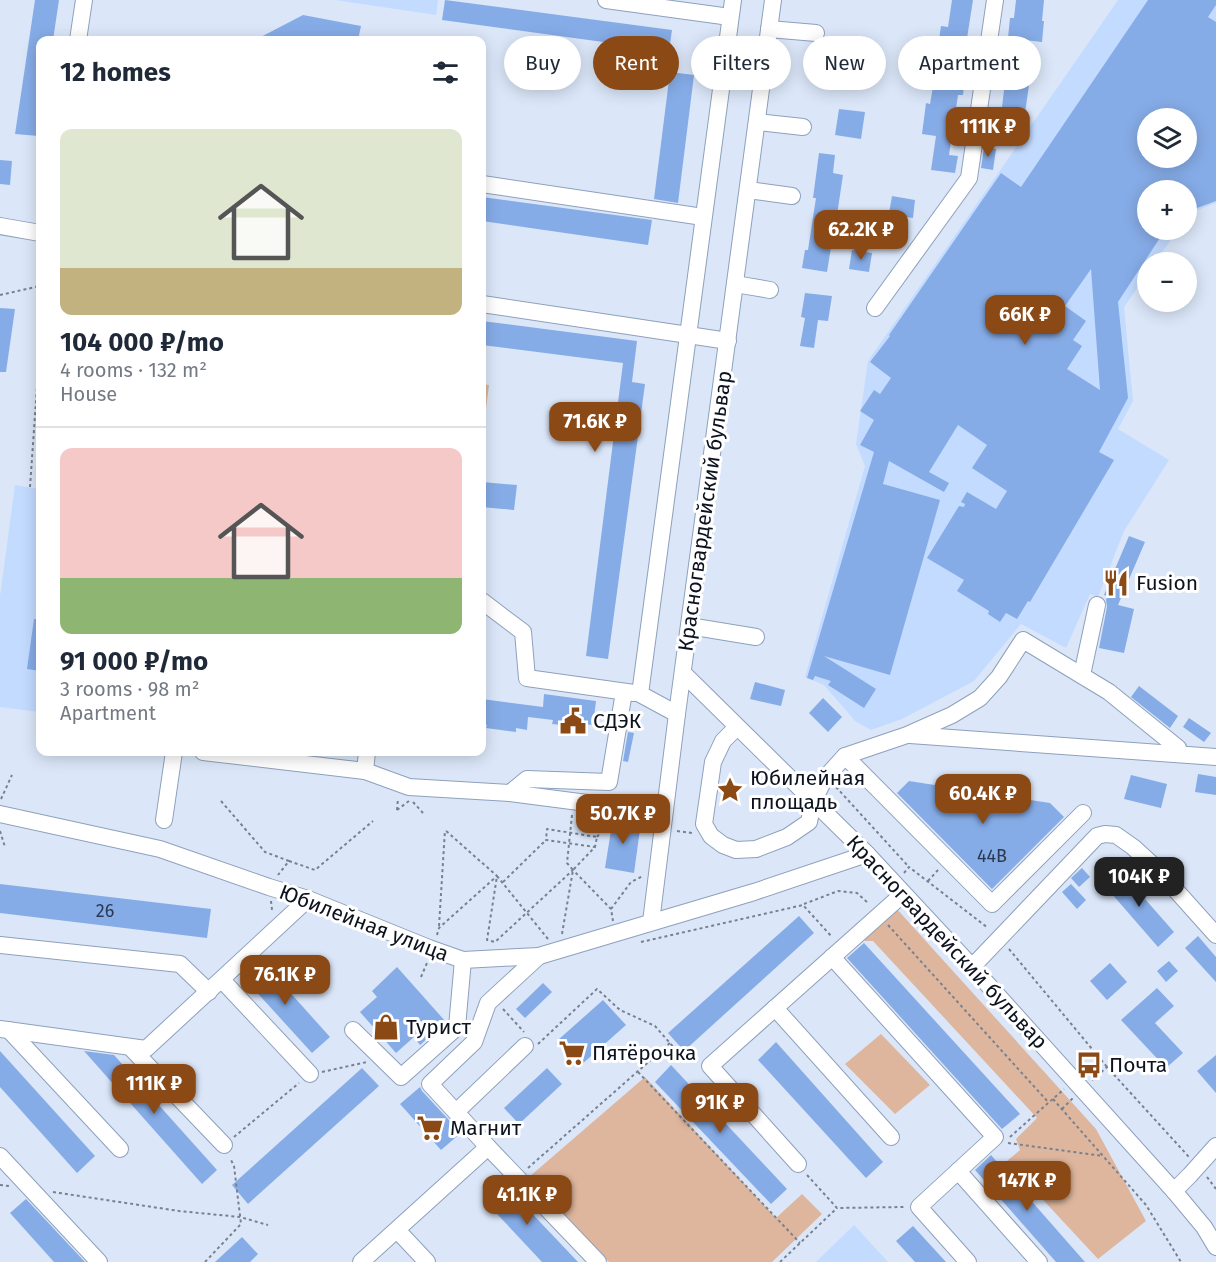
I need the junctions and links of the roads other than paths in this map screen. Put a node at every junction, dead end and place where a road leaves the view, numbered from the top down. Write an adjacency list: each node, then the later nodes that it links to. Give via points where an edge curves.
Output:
1 (84, 0): 9 (street)
2 (606, 0): 6 (street)
3 (733, 0): 6 (street)
4 (773, 0): 7 (street, Красногвардейский бульвар)
5 (995, 0): 21 (street, via 969,178)
6 (730, 17): 15 (street)
7 (769, 29): 8 (street); 10 (street, Красногвардейский бульвар)
8 (816, 33)
9 (79, 36)
10 (757, 122): 11 (street); 13 (street, Красногвардейский бульвар)
11 (803, 127)
12 (486, 185): 15 (street)
13 (748, 190): 14 (street); 18 (street, Красногвардейский бульвар)
14 (792, 196)
15 (704, 217): 22 (street)
16 (0, 226): 17 (street)
17 (36, 231)
18 (735, 284): 19 (street); 23 (street, Красногвардейский бульвар)
19 (770, 290)
20 (486, 305): 22 (street)
21 (875, 308)
22 (688, 335): 23 (street); 30 (street)
23 (728, 341): 26 (street, Красногвардейский бульвар)
24 (486, 604): 30 (street, via 523,632 526,678)
25 (1098, 605): 29 (street)
26 (689, 626): 27 (street); 28 (street, Красногвардейский бульвар)
27 (756, 637)
28 (683, 674): 31 (street); 32 (street, Красногвардейский бульвар)
29 (1082, 675): 33 (street, via 1023,640 980,698); 34 (street, via 1178,748)
30 (632, 693): 31 (street); 41 (street, via 609,782 527,779)
31 (677, 714): 43 (street)
32 (737, 728): 42 (street, Красногвардейский бульвар); 42 (street, via 723,741 713,762 704,824 711,836 736,850 756,849 787,837 809,822)
33 (907, 735): 34 (street); 38 (street)
34 (1176, 754): 39 (street)
35 (173, 756): 46 (street)
36 (237, 756): 40 (street)
37 (367, 756): 40 (street)
38 (845, 756): 42 (street, via 826,777); 44 (street, via 992,904)
39 (1216, 757)
40 (365, 771): 41 (street, via 409,788)
41 (510, 793): 43 (street)
42 (813, 802): 47 (street, Красногвардейский бульвар)
43 (664, 813): 50 (street)
44 (1083, 813)
45 (0, 814): 49 (street, Юбилейная улица, via 160,849)
46 (164, 820)
47 (867, 854): 48 (street, Красногвардейский бульвар); 50 (street, Юбилейная улица)
48 (903, 894): 54 (street, via 875,910); 56 (street, Красногвардейский бульвар)
49 (308, 899): 55 (street, Юбилейная улица); 57 (street)
50 (651, 922): 53 (street, Юбилейная улица)
51 (1216, 935): 56 (street, via 1156,868 1124,840 1105,834 1097,836)
52 (0, 945): 58 (street, via 180,964)
53 (539, 956): 55 (street, Юбилейная улица); 65 (street, via 488,1003 474,1042 430,1084)
54 (832, 957): 59 (street); 73 (street, via 995,1137)
55 (463, 960): 61 (street, via 457,1027 401,1077)
56 (972, 967): 74 (street, Красногвардейский бульвар)
57 (222, 980): 58 (street); 64 (street)
58 (209, 992): 63 (street, via 146,1049)
59 (775, 1008): 66 (street); 72 (street, via 710,1066)
60 (4, 1029): 63 (street); 70 (street)
61 (353, 1030)
62 (531, 1043): 65 (street)
63 (130, 1047): 67 (street)
64 (310, 1074)
65 (456, 1112): 69 (street)
66 (891, 1137)
67 (224, 1145)
68 (1216, 1146): 74 (street)
69 (488, 1147): 75 (street); 80 (street)
70 (120, 1149)
71 (0, 1156): 77 (street)
72 (798, 1164)
73 (958, 1171): 81 (street, via 918,1207); 82 (street)
74 (1174, 1191): 76 (street, Красногвардейский бульвар)
75 (397, 1230): 78 (street); 79 (street)
76 (1216, 1247)
77 (99, 1262)
78 (361, 1262)
79 (427, 1262)
80 (598, 1262)
81 (968, 1262)
82 (1039, 1262)

